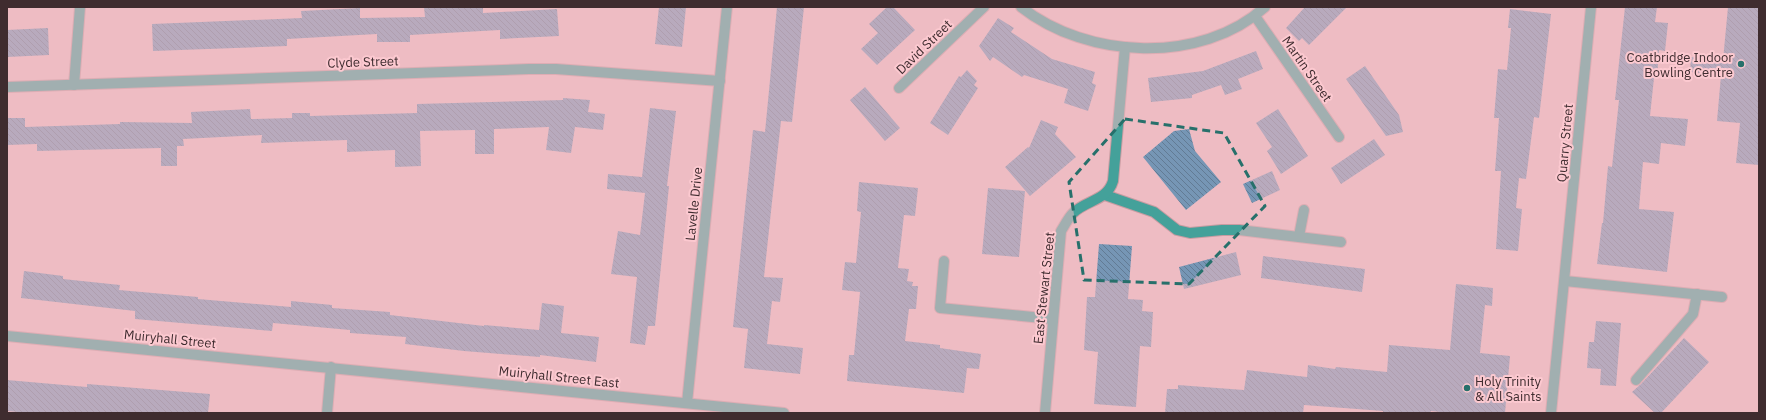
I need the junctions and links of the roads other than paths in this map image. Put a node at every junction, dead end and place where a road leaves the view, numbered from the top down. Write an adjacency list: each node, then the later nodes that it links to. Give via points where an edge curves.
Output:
1 (80, 7): 10 (street)
2 (728, 7): 9 (street, Lavelle Drive)
3 (984, 7): 12 (street, David Street)
4 (1021, 7): 8 (street, via 1070,36)
5 (1265, 7): 7 (street)
6 (1591, 7): 19 (street, Quarry Street)
7 (1255, 16): 8 (street, via 1218,36 1191,44 1160,48); 13 (street, Martin Street)
8 (1125, 47): 14 (street, via 1113,181)
9 (720, 81): 10 (street, Clyde Street, via 529,69); 26 (street, Lavelle Drive)
10 (74, 85): 11 (street, Clyde Street)
11 (7, 87)
12 (899, 88)
13 (1339, 137)
14 (1105, 195): 16 (street, via 1154,212 1177,230 1190,233 1239,230); 22 (street, East Stewart Street, via 1074,212 1061,231)
15 (1304, 210): 16 (street)
16 (1299, 236): 17 (street)
17 (1341, 242)
18 (944, 261): 22 (street, via 940,308)
19 (1565, 281): 20 (street); 30 (street, Quarry Street)
20 (1697, 294): 21 (street); 25 (street, via 1692,314)
21 (1722, 297)
22 (1053, 319): 29 (street, East Stewart Street)
23 (7, 336): 24 (street, Muiryhall Street)
24 (331, 367): 26 (street, Muiryhall Street East); 27 (street)
25 (1636, 380)
26 (687, 403): 28 (street, Muiryhall Street East)
27 (326, 413)
28 (784, 413)
29 (1045, 413)
30 (1551, 413)

